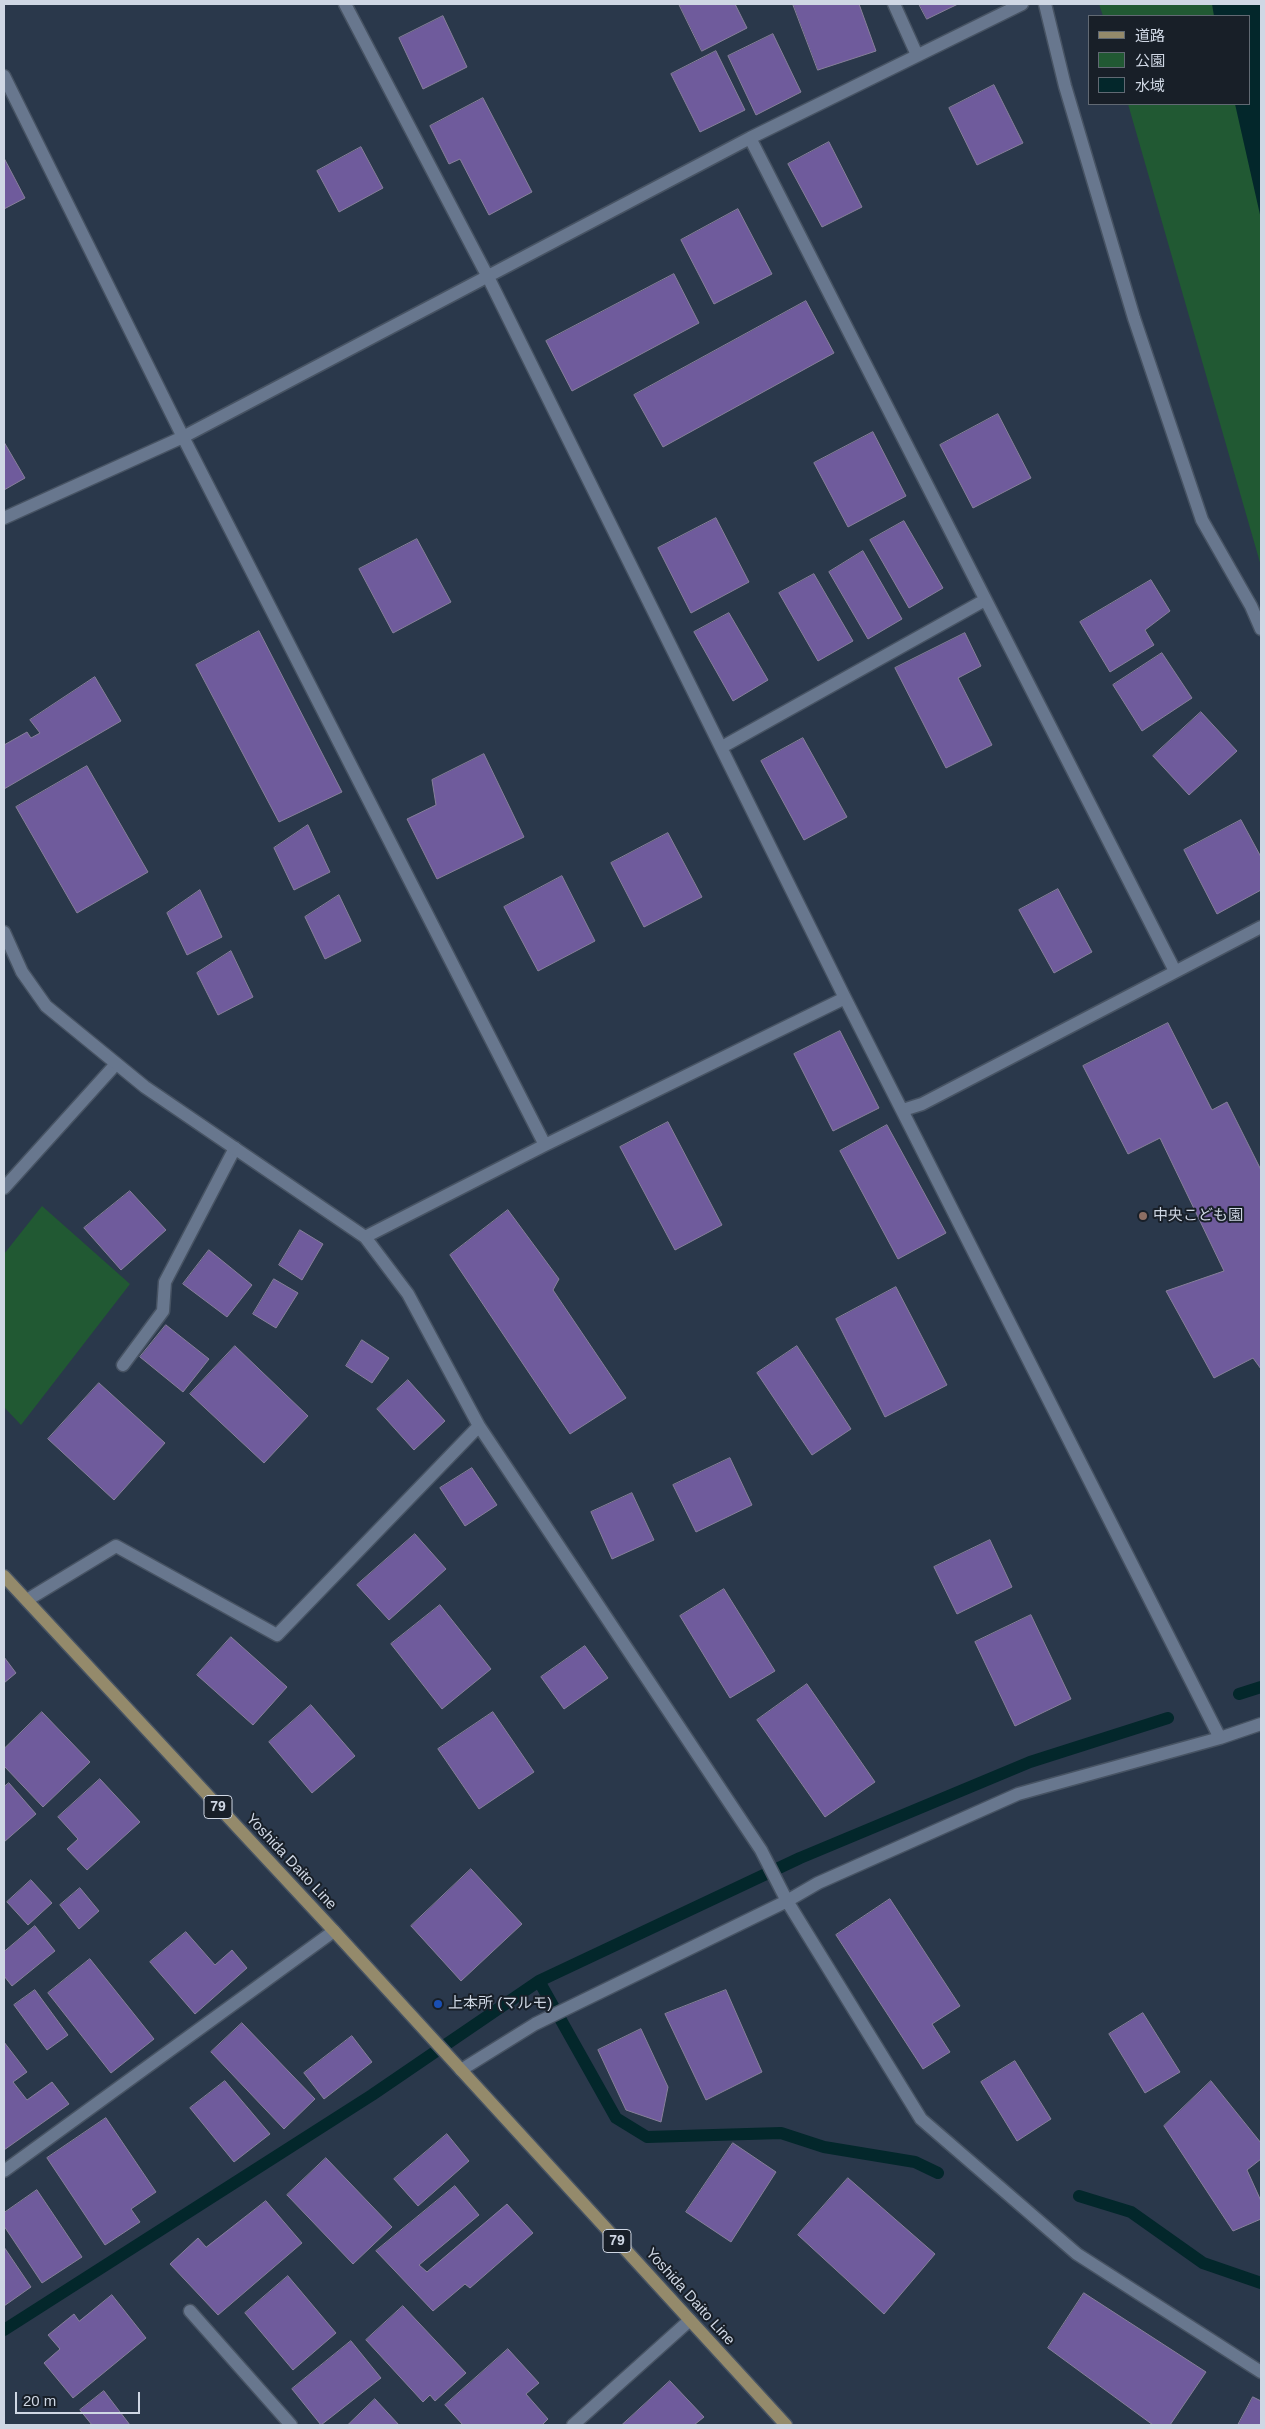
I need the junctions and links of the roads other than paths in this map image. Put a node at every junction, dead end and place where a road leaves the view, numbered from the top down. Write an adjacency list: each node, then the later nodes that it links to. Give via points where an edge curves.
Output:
1 (345, 4): 8 (street)
2 (894, 4): 5 (street)
3 (1022, 4): 5 (street)
4 (1045, 4): 12 (street, via 1065,86 1134,318 1202,520)
5 (916, 55): 7 (street)
6 (4, 76): 9 (street)
7 (750, 138): 8 (street); 11 (street)
8 (488, 277): 9 (street); 13 (street)
9 (183, 437): 10 (street); 20 (street)
10 (4, 518)
11 (985, 600): 13 (street); 16 (street)
12 (1261, 629)
13 (722, 746): 17 (street)
14 (1261, 927): 16 (street)
15 (4, 932): 18 (street, via 22,972 46,1006)
16 (1175, 971): 19 (street, via 922,1104)
17 (845, 998): 19 (street); 20 (street)
18 (116, 1064): 21 (street); 22 (street)
19 (903, 1110): 29 (street)
20 (545, 1145): 23 (street)
21 (235, 1148): 23 (street); 24 (street, via 165,1282 163,1311)
22 (4, 1188)
23 (365, 1237): 25 (street, via 408,1294)
24 (123, 1365)
25 (479, 1426): 27 (street, via 277,1635 116,1546); 30 (street, via 761,1850)
26 (4, 1576): 27 (main road, Yoshida Daito Line / 79)
27 (27, 1600): 31 (main road, Yoshida Daito Line / 79)
28 (1261, 1724): 29 (street)
29 (1220, 1738): 30 (street, via 1018,1794 818,1882)
30 (786, 1901): 32 (street, via 535,2024); 36 (street, via 920,2119 1077,2254)
31 (334, 1931): 32 (main road, Yoshida Daito Line / 79); 33 (street)
32 (461, 2070): 35 (main road, Yoshida Daito Line / 79)
33 (4, 2171)
34 (190, 2311): 37 (street)
35 (690, 2320): 38 (street); 39 (main road, Yoshida Daito Line / 79)
36 (1261, 2372)
37 (291, 2425)
38 (573, 2425)
39 (786, 2425)

